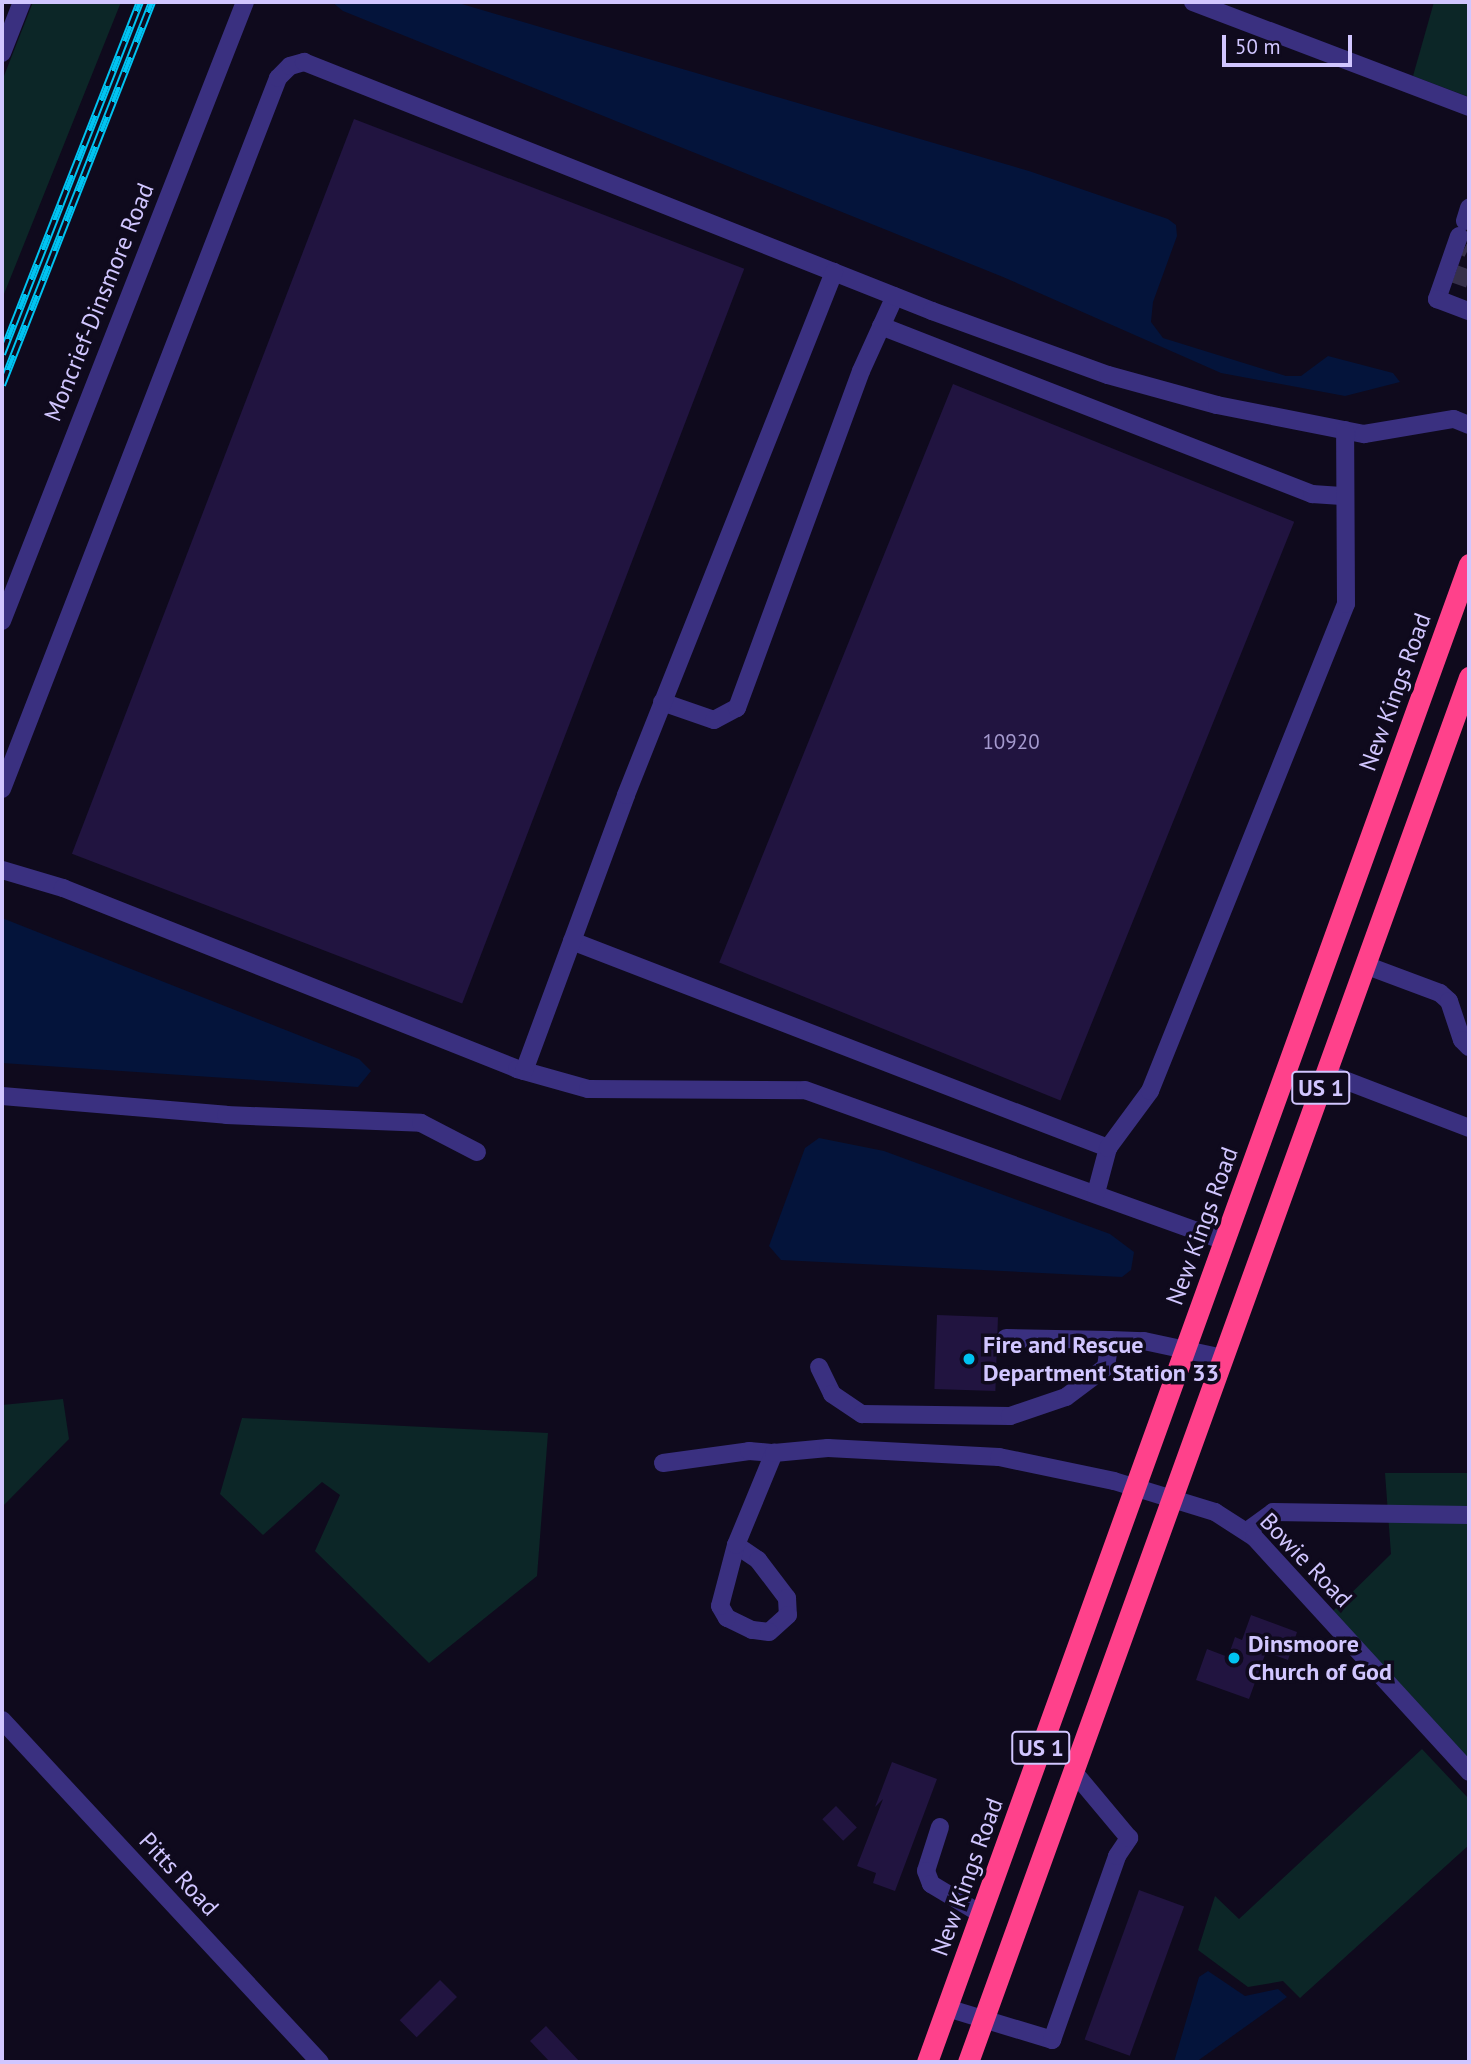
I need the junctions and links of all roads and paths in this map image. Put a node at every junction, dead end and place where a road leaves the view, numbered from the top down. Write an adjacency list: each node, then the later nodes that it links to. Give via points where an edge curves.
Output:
1 (22, 2): 4 (street)
2 (246, 2): 15 (street, Moncrief-Dinsmore Road)
3 (1193, 2): 5 (street)
4 (2, 53)
5 (1469, 107)
6 (1464, 227): 9 (street, via 1451,272 1437,299)
7 (834, 272): 8 (street); 17 (street); 18 (street, via 304,62 290,66 278,78 252,142)
8 (895, 296): 10 (street); 12 (street, via 1108,375 1217,405)
9 (1469, 311)
10 (881, 326): 13 (street, via 1310,492); 17 (street, via 860,370 737,708 714,720)
11 (1469, 425): 12 (street, via 1454,419 1364,434)
12 (1345, 430): 13 (street)
13 (1342, 496): 27 (street, via 1346,604 1150,1091)
14 (1469, 564): 30 (highway, New Kings Road / US 1)
15 (2, 621)
16 (1469, 677): 21 (highway, US 1)
17 (662, 702): 20 (street)
18 (2, 789)
19 (2, 870): 23 (street, via 63,888)
20 (572, 941): 23 (street); 27 (street)
21 (1365, 965): 22 (street, via 1440,993 1449,1001 1462,1040); 24 (highway, US 1)
22 (1469, 1047)
23 (524, 1071): 29 (street, via 588,1089 805,1090)
24 (1326, 1073): 26 (street); 34 (highway, US 1)
25 (2, 1096): 28 (street, via 226,1115 421,1123)
26 (1469, 1128)
27 (1108, 1148): 29 (street)
28 (477, 1152)
29 (1096, 1193): 30 (street)
30 (1225, 1241): 33 (highway, New Kings Road / US 1)
31 (1006, 1338): 32 (street)
32 (1110, 1340): 33 (street, via 1144,1341); 35 (street, via 1106,1367 1066,1397 1010,1416 862,1414 832,1394)
33 (1185, 1351): 34 (street); 38 (highway, New Kings Road / US 1)
34 (1223, 1358): 39 (highway, US 1)
35 (819, 1367)
36 (774, 1453): 37 (street, Bowie Road, via 748,1451); 38 (street, Bowie Road, via 828,1448 999,1457 1065,1468); 42 (street)
37 (663, 1463)
38 (1135, 1490): 39 (street, Bowie Road); 47 (highway, New Kings Road / US 1)
39 (1171, 1500): 41 (street, Bowie Road, via 1215,1512); 44 (highway, US 1)
40 (1469, 1515): 41 (street, via 1273,1512)
41 (1247, 1531): 45 (street, Bowie Road)
42 (736, 1545): 42 (street, via 720,1606 727,1618 769,1632 788,1615 787,1598 758,1560)
43 (2, 1720): 50 (street, Pitts Road)
44 (1073, 1771): 49 (highway, US 1); 49 (street, via 1129,1834 1052,2040)
45 (1469, 1772)
46 (940, 1826): 47 (street, via 926,1871 931,1884)
47 (981, 1914): 48 (highway, New Kings Road / US 1)
48 (947, 2008): 49 (street); 51 (highway, New Kings Road / US 1)
49 (983, 2020): 52 (highway, US 1)
50 (320, 2062)
51 (928, 2062)
52 (968, 2062)

